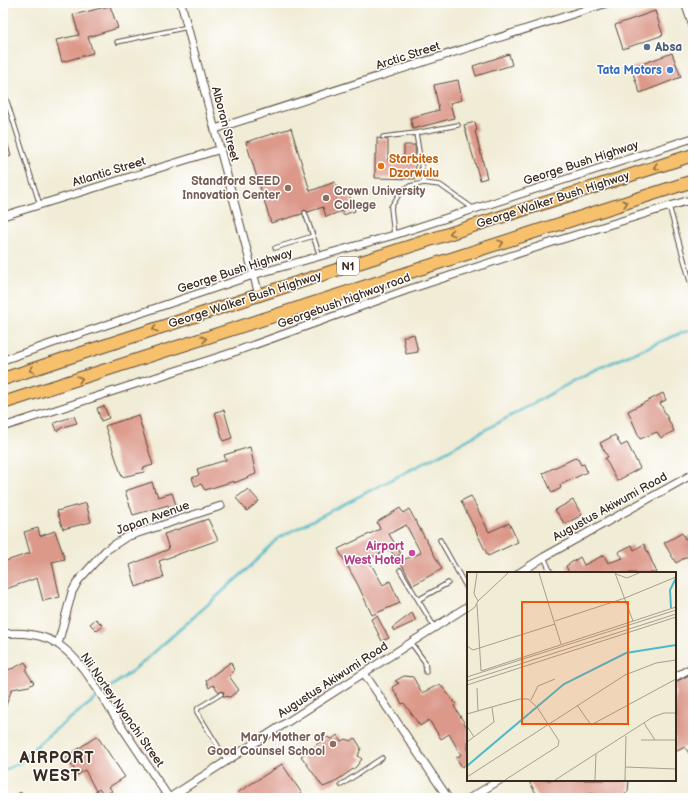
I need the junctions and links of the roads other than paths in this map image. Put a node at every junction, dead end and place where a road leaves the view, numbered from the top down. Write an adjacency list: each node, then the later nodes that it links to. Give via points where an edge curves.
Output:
1 (181, 3): 5 (street, Alboran Street)
2 (607, 3): 9 (street, Arctic Street)
3 (685, 3): 4 (street)
4 (693, 26)
5 (188, 27): 6 (lane); 9 (street, Alboran Street)
6 (117, 42)
7 (3, 90): 18 (lane)
8 (458, 125): 10 (lane)
9 (215, 129): 13 (street, Alboran Street)
10 (416, 133): 11 (lane); 16 (lane)
11 (383, 137)
12 (693, 138): 20 (street, George Bush Highway)
13 (220, 150): 18 (street, Atlantic Street); 28 (street, Alboran Street)
14 (693, 155): 23 (highway, George Walker Bush Highway / N1, one-way to 23)
15 (693, 181): 33 (highway, George Walker Bush Highway / N1, one-way to 15)
16 (424, 183): 20 (lane, via 440,185); 24 (lane, via 402,190 391,207)
17 (693, 199): 19 (street, Georgebush highway road)
18 (40, 205): 22 (street, Atlantic Street)
19 (669, 206): 29 (lane); 34 (street, Georgebush highway road, via 407,290 234,352)
20 (475, 209): 23 (street); 24 (street, George Bush Highway)
21 (305, 213): 25 (lane)
22 (3, 216)
23 (480, 224): 30 (highway, George Walker Bush Highway / N1, one-way to 30)
24 (394, 235): 27 (street, George Bush Highway)
25 (313, 236): 26 (lane); 27 (lane)
26 (275, 248)
27 (320, 256): 28 (street, George Bush Highway)
28 (253, 275): 30 (street, Alboran Street); 31 (street, George Bush Highway)
29 (693, 292)
30 (259, 295): 32 (highway, George Walker Bush Highway / N1, one-way to 32)
31 (3, 360)
32 (3, 379)
33 (3, 403)
34 (3, 427)
35 (693, 474): 38 (street, Augustus Akiwumi Road)
36 (220, 506): 49 (street, Japan Avenue, via 126,537 105,551 78,581 72,592)
37 (440, 540): 43 (lane)
38 (544, 557): 40 (street, Augustus Akiwumi Road); 41 (lane)
39 (400, 570): 44 (lane)
40 (521, 572)
41 (551, 572)
42 (448, 583): 44 (lane)
43 (467, 588)
44 (418, 600): 46 (lane)
45 (467, 607): 46 (street, Augustus Akiwumi Road)
46 (434, 628): 48 (street, Augustus Akiwumi Road)
47 (3, 634): 49 (street, Nii Nortey Nyanchi Street, via 22,634)
48 (411, 643): 51 (lane, via 424,662); 52 (street, Augustus Akiwumi Road)
49 (58, 644): 59 (street, Nii Nortey Nyanchi Street, via 76,661 97,689)
50 (693, 667): 53 (street)
51 (426, 672)
52 (364, 674): 56 (street, Augustus Akiwumi Road); 60 (street)
53 (676, 676)
54 (220, 694): 56 (lane, via 198,708 197,712)
55 (382, 758): 58 (lane)
56 (227, 761): 59 (street, Augustus Akiwumi Road)
57 (498, 781): 61 (street)
58 (341, 786)
59 (169, 798)
60 (448, 798)
61 (470, 798)

